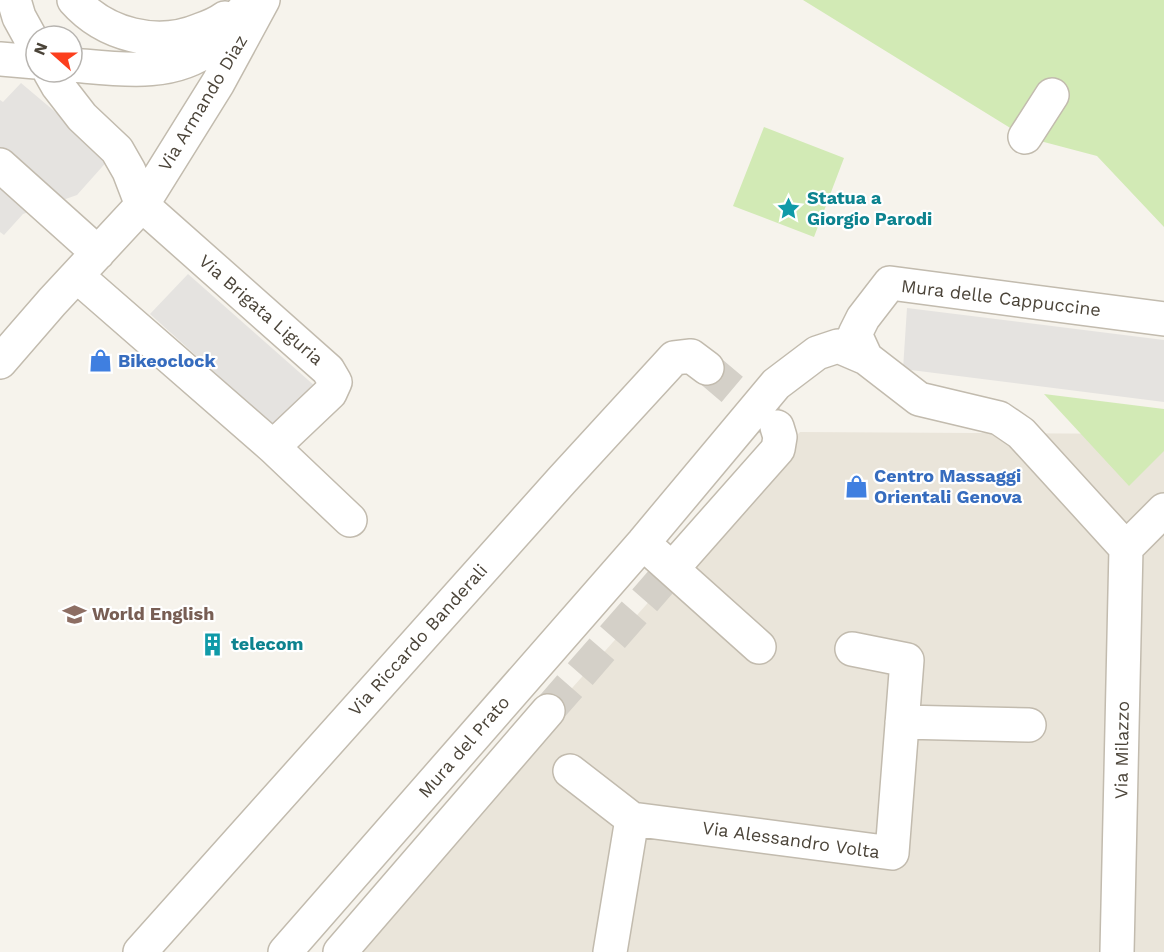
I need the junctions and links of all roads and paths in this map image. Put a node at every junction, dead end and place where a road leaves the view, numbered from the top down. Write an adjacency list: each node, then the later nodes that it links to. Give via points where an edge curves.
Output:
1 (14, 0): 6 (street)
2 (75, 0): 3 (street, Via Armando Diaz, via 84,11 122,32 168,39 219,23)
3 (246, 0)
4 (254, 0): 9 (street, Via Armando Diaz, via 211,46 188,61 147,69)
5 (264, 0): 14 (street, Via Armando Diaz)
6 (24, 26)
7 (0, 59): 8 (street)
8 (24, 61)
9 (84, 66)
10 (59, 84): 14 (street, via 82,117 117,150)
11 (1052, 95): 12 (street)
12 (1025, 137)
13 (0, 165): 15 (street)
14 (142, 206): 15 (street, Via Armando Diaz); 21 (street, Via Brigata Liguria, via 328,370 335,382 330,393)
15 (87, 264): 18 (street, Via Armando Diaz); 21 (street)
16 (1164, 319): 17 (street, Mura delle Cappuccine, via 890,283 862,318 855,334)
17 (866, 358): 24 (street, Mura del Prato, via 838,346 817,353 776,384); 25 (street, Mura del Prato, via 919,399 999,418 1022,433)
18 (0, 362)
19 (707, 368): 34 (street, Via Riccardo Banderali, via 691,356 674,358)
20 (777, 427): 26 (street, via 778,449)
21 (273, 447): 23 (street)
22 (1164, 510): 25 (street)
23 (350, 520)
24 (643, 543): 27 (street); 35 (street, Mura del Prato)
25 (1126, 548): 38 (street, Via Milazzo)
26 (679, 561)
27 (759, 647)
28 (852, 650): 30 (street, Via Alessandro Volta, via 907,660)
29 (548, 711): 36 (street)
30 (902, 722): 31 (street); 33 (street, Via Alessandro Volta, via 892,853)
31 (1029, 725)
32 (570, 771): 33 (street)
33 (632, 819): 37 (street)
34 (140, 952)
35 (285, 952)
36 (340, 952)
37 (610, 952)
38 (1117, 952)

